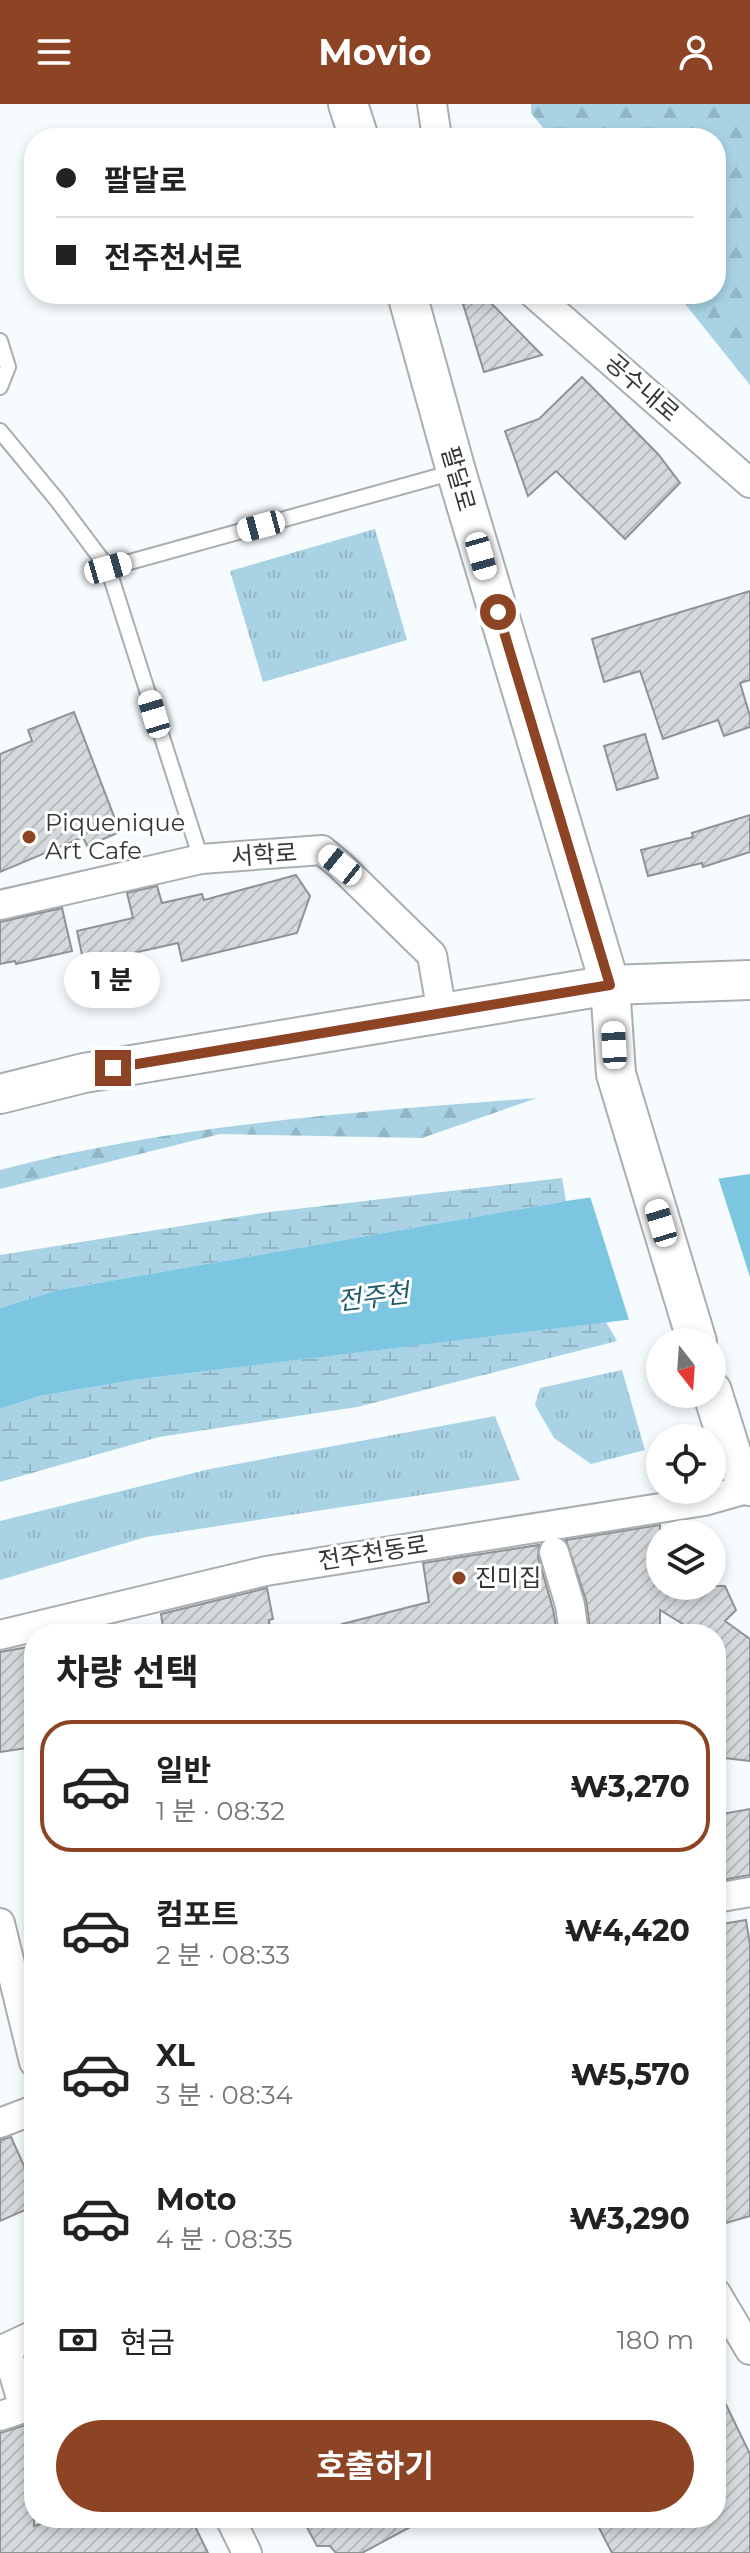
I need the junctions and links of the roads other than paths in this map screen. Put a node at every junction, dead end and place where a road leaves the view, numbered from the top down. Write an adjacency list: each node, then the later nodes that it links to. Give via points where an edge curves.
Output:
1 (348, 104): 3 (street)
2 (432, 104): 4 (street)
3 (356, 128)
4 (436, 128)
5 (410, 304): 10 (street, 팔달로)
6 (545, 304): 11 (street, 공수내로)
7 (0, 341): 8 (lane, via 8,367)
8 (0, 387)
9 (0, 431): 12 (lane)
10 (456, 471): 12 (lane); 16 (street, 팔달로)
11 (750, 483)
12 (108, 568): 13 (lane)
13 (201, 859): 14 (street, 서학로); 17 (street, 서학로, via 322,850 432,955)
14 (0, 905)
15 (750, 980): 16 (street)
16 (610, 985): 17 (street); 19 (street, 팔달로, via 616,1074)
17 (442, 1013): 18 (street, via 84,1073)
18 (0, 1094)
19 (693, 1328)
20 (718, 1408): 21 (street)
21 (744, 1477): 23 (street, 전주천동로, via 704,1501 266,1571)
22 (554, 1552): 24 (street)
23 (46, 1624)
24 (573, 1624)
25 (24, 1629): 26 (street, 전주천동로)
26 (0, 1635)
27 (750, 1892): 28 (street)
28 (726, 1896)
29 (0, 1923): 30 (street)
30 (24, 2021)
31 (24, 2114): 32 (street)
32 (0, 2123)
33 (726, 2310): 35 (street)
34 (24, 2340): 36 (street, via 6,2348)
35 (750, 2350)
36 (24, 2408)
37 (24, 2408): 38 (street)
38 (0, 2416)
39 (235, 2528): 40 (street)
40 (247, 2553)

